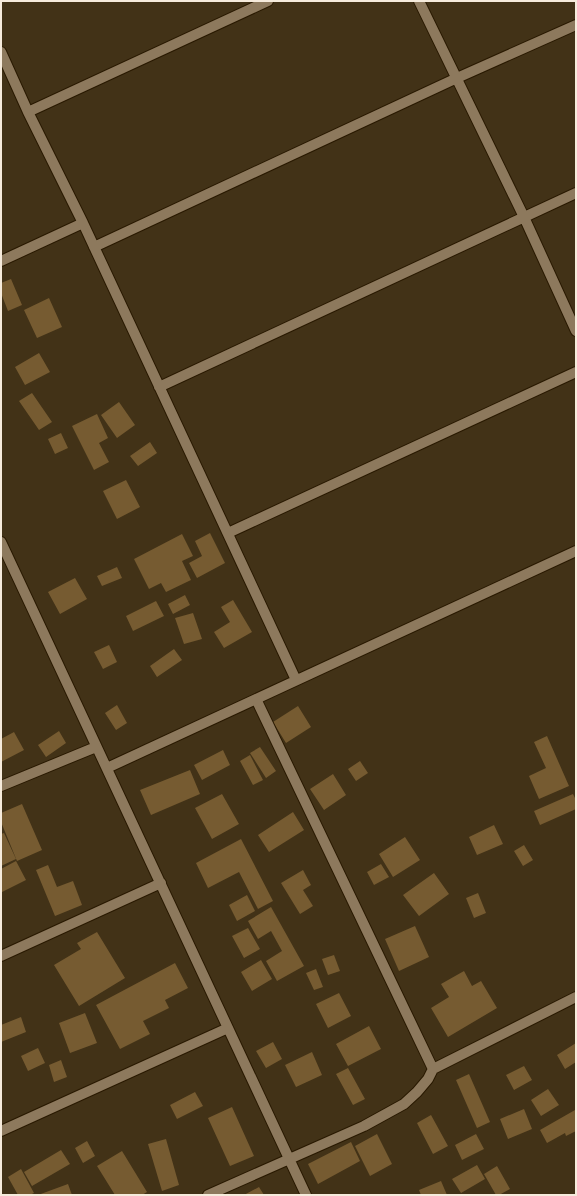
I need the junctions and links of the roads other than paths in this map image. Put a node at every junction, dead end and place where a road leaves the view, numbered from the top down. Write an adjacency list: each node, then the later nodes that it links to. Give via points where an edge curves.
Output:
1 (268, 1): 6 (street)
2 (419, 1): 5 (street)
3 (576, 25): 5 (street)
4 (1, 52): 6 (street)
5 (457, 78): 8 (street); 10 (street)
6 (28, 112): 9 (street)
7 (576, 193): 8 (street)
8 (524, 217): 12 (street); 14 (street)
9 (83, 223): 10 (street); 11 (street)
10 (94, 247): 14 (street)
11 (1, 261)
12 (576, 331)
13 (576, 372): 15 (street)
14 (159, 387): 15 (street)
15 (228, 533): 18 (street)
16 (1, 542): 20 (street)
17 (576, 550): 18 (street)
18 (296, 680): 19 (street)
19 (256, 699): 21 (street); 27 (street)
20 (96, 747): 21 (street); 22 (street)
21 (107, 768): 23 (street)
22 (1, 786)
23 (161, 883): 24 (street); 26 (street)
24 (1, 956)
25 (576, 997): 27 (street)
26 (228, 1028): 28 (street); 29 (street)
27 (433, 1069): 29 (street, via 418,1092 404,1104 364,1126)
28 (1, 1131)
29 (289, 1159): 30 (street); 31 (street)
30 (208, 1195)
31 (306, 1195)

